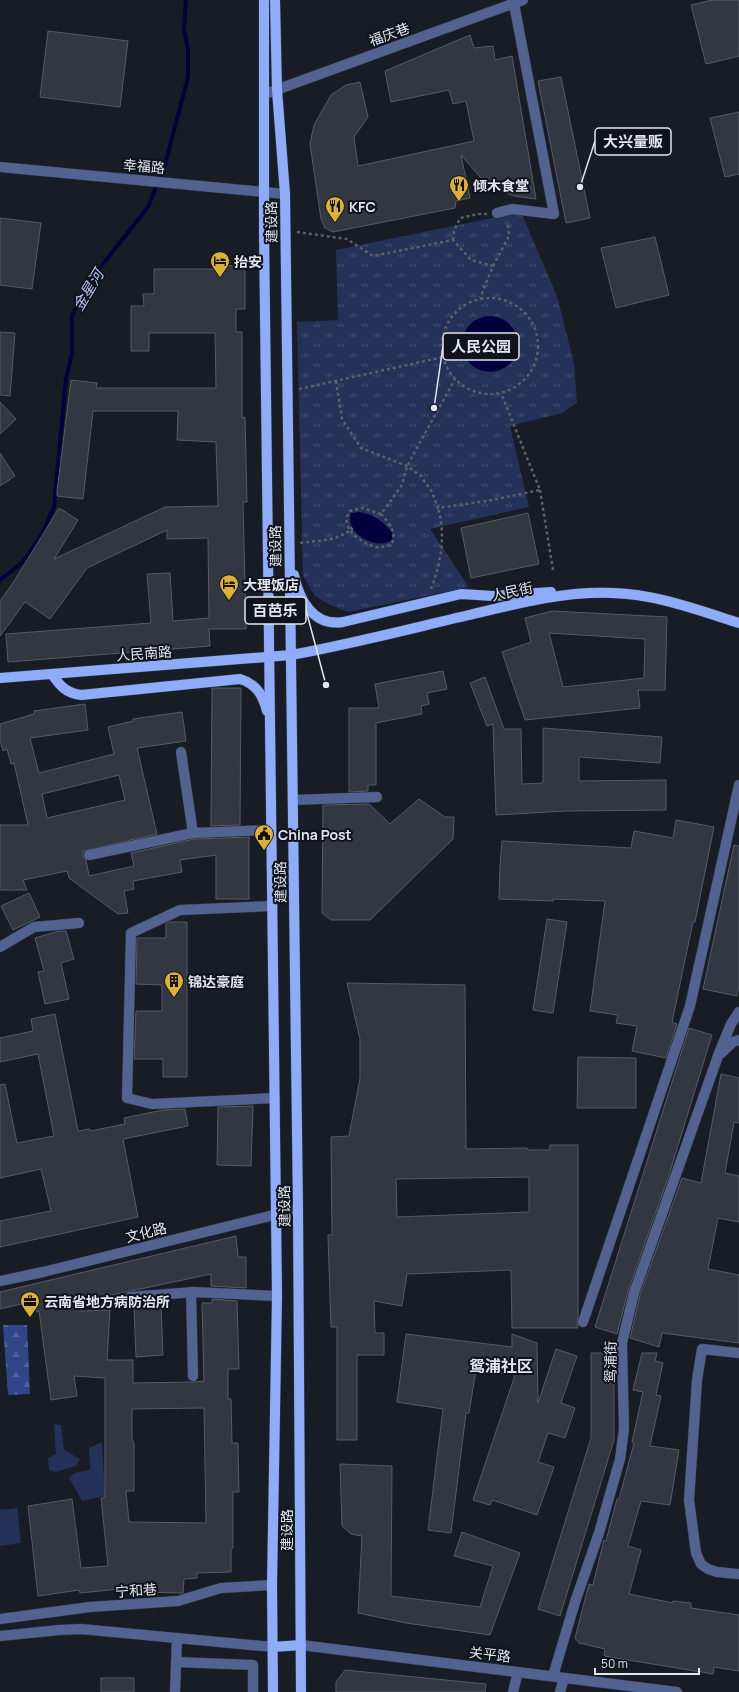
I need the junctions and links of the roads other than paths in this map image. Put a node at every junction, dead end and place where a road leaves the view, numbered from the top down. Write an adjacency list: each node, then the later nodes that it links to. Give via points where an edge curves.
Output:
1 (264, 0): 6 (main road, 建设路)
2 (275, 0): 5 (main road, 建设路)
3 (523, 0): 4 (street, 福庆巷)
4 (514, 4): 5 (street, 福庆巷); 10 (street, via 554,214 512,209)
5 (277, 90): 6 (street, 福庆巷); 9 (main road, 建设路)
6 (265, 94): 8 (main road, 建设路)
7 (0, 167): 8 (street, 幸福路)
8 (264, 192): 9 (street, 幸福路); 15 (main road, 建设路)
9 (284, 194): 11 (main road, 建设路)
10 (497, 213)
11 (289, 548): 12 (main road, via 297,587 305,604 318,618 331,622 343,622 461,594); 14 (main road, 建设路)
12 (575, 594): 13 (main road, 人民街, via 613,593 649,597); 14 (main road, 人民街, via 512,605)
13 (739, 623)
14 (291, 655): 15 (main road, 人民南路); 22 (main road, 建设路)
15 (269, 658): 16 (main road, 人民南路); 18 (main road, 建设路)
16 (52, 674): 17 (main road, 人民南路); 18 (main road, via 62,688 81,695 240,679 252,684 261,694)
17 (0, 678)
18 (270, 724): 23 (main road, 建设路)
19 (181, 752): 24 (street)
20 (739, 785): 39 (street, via 690,1006)
21 (377, 797): 22 (street)
22 (293, 800): 33 (main road, 建设路)
23 (271, 830): 24 (street); 26 (main road, 建设路)
24 (193, 833): 25 (street)
25 (89, 856)
26 (272, 906): 32 (main road, 建设路); 32 (street, via 180,910 131,933 128,1098 152,1104)
27 (79, 923): 28 (street, via 34,927)
28 (0, 947)
29 (739, 1012): 31 (street, via 731,1024)
30 (739, 1040): 31 (street, 鸳浦街, via 733,1042)
31 (718, 1056): 51 (street, 鸳浦街, via 634,1293 622,1343 624,1429 620,1459)
32 (275, 1098): 34 (main road, 建设路)
33 (298, 1209): 34 (street, 文化路); 47 (main road, 建设路)
34 (276, 1213): 35 (street, 文化路); 37 (main road, 建设路)
35 (0, 1281)
36 (191, 1292): 37 (street); 38 (street); 41 (street)
37 (277, 1296): 43 (main road, 建设路)
38 (130, 1297)
39 (583, 1322)
40 (739, 1353): 42 (street, via 702,1349 697,1380 689,1500 696,1553 701,1564 717,1572)
41 (193, 1376)
42 (739, 1573)
43 (272, 1585): 44 (street, 宁和巷, via 221,1588 178,1601 90,1607); 48 (main road, 建设路)
44 (0, 1619)
45 (0, 1636): 46 (street, via 76,1629)
46 (177, 1638): 48 (street); 49 (street)
47 (301, 1645): 48 (main road); 50 (street, 关平路); 56 (main road, 建设路)
48 (273, 1647): 55 (main road, 建设路)
49 (176, 1662): 53 (street); 54 (street, via 253,1665)
50 (518, 1672): 51 (street, 关平路); 57 (street)
51 (553, 1676): 52 (street, 关平路)
52 (564, 1678): 58 (street); 59 (street, 关平路)
53 (175, 1692)
54 (253, 1692)
55 (273, 1692)
56 (301, 1692)
57 (513, 1692)
58 (560, 1692)
59 (677, 1692)

